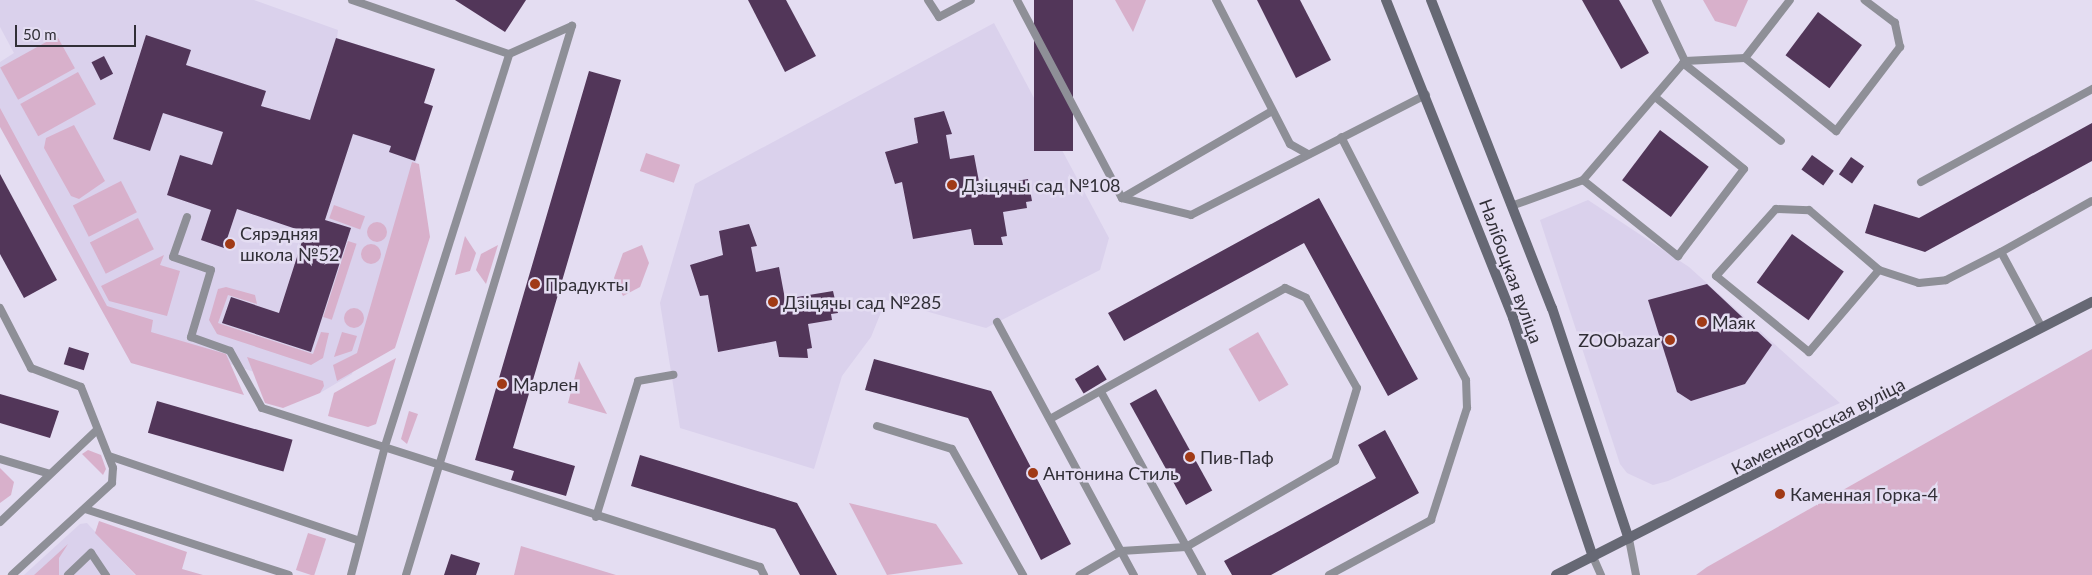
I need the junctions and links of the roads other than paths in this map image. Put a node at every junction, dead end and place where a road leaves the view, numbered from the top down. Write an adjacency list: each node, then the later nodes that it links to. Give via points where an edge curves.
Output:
1 (352, 0): 11 (lane)
2 (928, 0): 3 (lane, via 939,17)
3 (970, 0)
4 (1017, 0): 23 (lane)
5 (1216, 0): 17 (lane)
6 (1386, 0): 15 (main road, Налібоцкая вуліца)
7 (1431, 0): 25 (main road, Налібоцкая вуліца)
8 (1656, 0): 13 (lane)
9 (1790, 0): 12 (lane)
10 (1865, 0): 12 (lane, via 1895,23 1900,48 1836,131)
11 (509, 54): 38 (lane); 41 (lane, via 572,26 497,283)
12 (1745, 58): 13 (lane)
13 (1684, 62): 16 (lane); 19 (lane)
14 (2092, 89): 22 (lane)
15 (1426, 95): 18 (lane); 50 (main road, Налібоцкая вуліца, via 1512,318)
16 (1655, 97): 21 (lane); 21 (lane, via 1744,169 1678,256)
17 (1272, 111): 20 (lane, via 1290,144); 23 (lane)
18 (1341, 137): 20 (lane); 62 (lane, via 1466,380 1467,408 1431,520)
19 (1781, 140)
20 (1308, 154): 23 (lane, via 1191,215)
21 (1583, 180): 25 (lane)
22 (1921, 182)
23 (1122, 198)
24 (2092, 201): 27 (lane)
25 (1514, 205): 46 (main road, Налібоцкая вуліца)
26 (187, 217): 38 (lane, via 173,257 211,270 191,337 230,351 262,408)
27 (2002, 252): 28 (lane, via 1946,280 1919,283); 32 (lane)
28 (1879, 270): 28 (lane, via 1809,210 1776,209 1716,276 1809,352)
29 (2092, 302): 32 (main road, Каменнагорская вуліца)
30 (0, 308): 37 (lane, via 30,368 81,387)
31 (998, 322): 35 (lane)
32 (2042, 328): 46 (main road, Каменнагорская вуліца)
33 (674, 375): 44 (lane, via 638,381)
34 (1101, 392): 35 (lane); 48 (lane); 48 (lane, via 1285,288 1306,298 1357,388 1335,461)
35 (1050, 419): 49 (lane)
36 (877, 426): 59 (lane, via 952,449)
37 (97, 430): 39 (lane); 42 (lane)
38 (385, 446): 41 (lane); 47 (lane)
39 (109, 456): 43 (lane, via 112,483); 47 (lane)
40 (0, 459): 42 (lane)
41 (436, 466): 44 (lane); 57 (lane)
42 (50, 474): 45 (lane)
43 (85, 509): 52 (lane); 55 (lane)
44 (596, 517): 58 (lane, via 760,567)
45 (2, 519)
46 (1629, 539): 50 (main road, Каменнагорская вуліца); 65 (lane)
47 (357, 540): 56 (lane)
48 (1186, 547): 49 (lane); 61 (lane)
49 (1121, 551): 51 (lane); 60 (lane)
50 (1592, 557): 63 (main road, Каменнагорская вуліца); 64 (lane)
51 (1085, 574)
52 (12, 575)
53 (68, 575): 54 (lane, via 91,553)
54 (106, 575)
55 (289, 575)
56 (351, 575)
57 (406, 575)
58 (764, 575)
59 (1023, 575)
60 (1134, 575)
61 (1202, 575)
62 (1329, 575)
63 (1556, 575)
64 (1601, 575)
65 (1636, 575)

